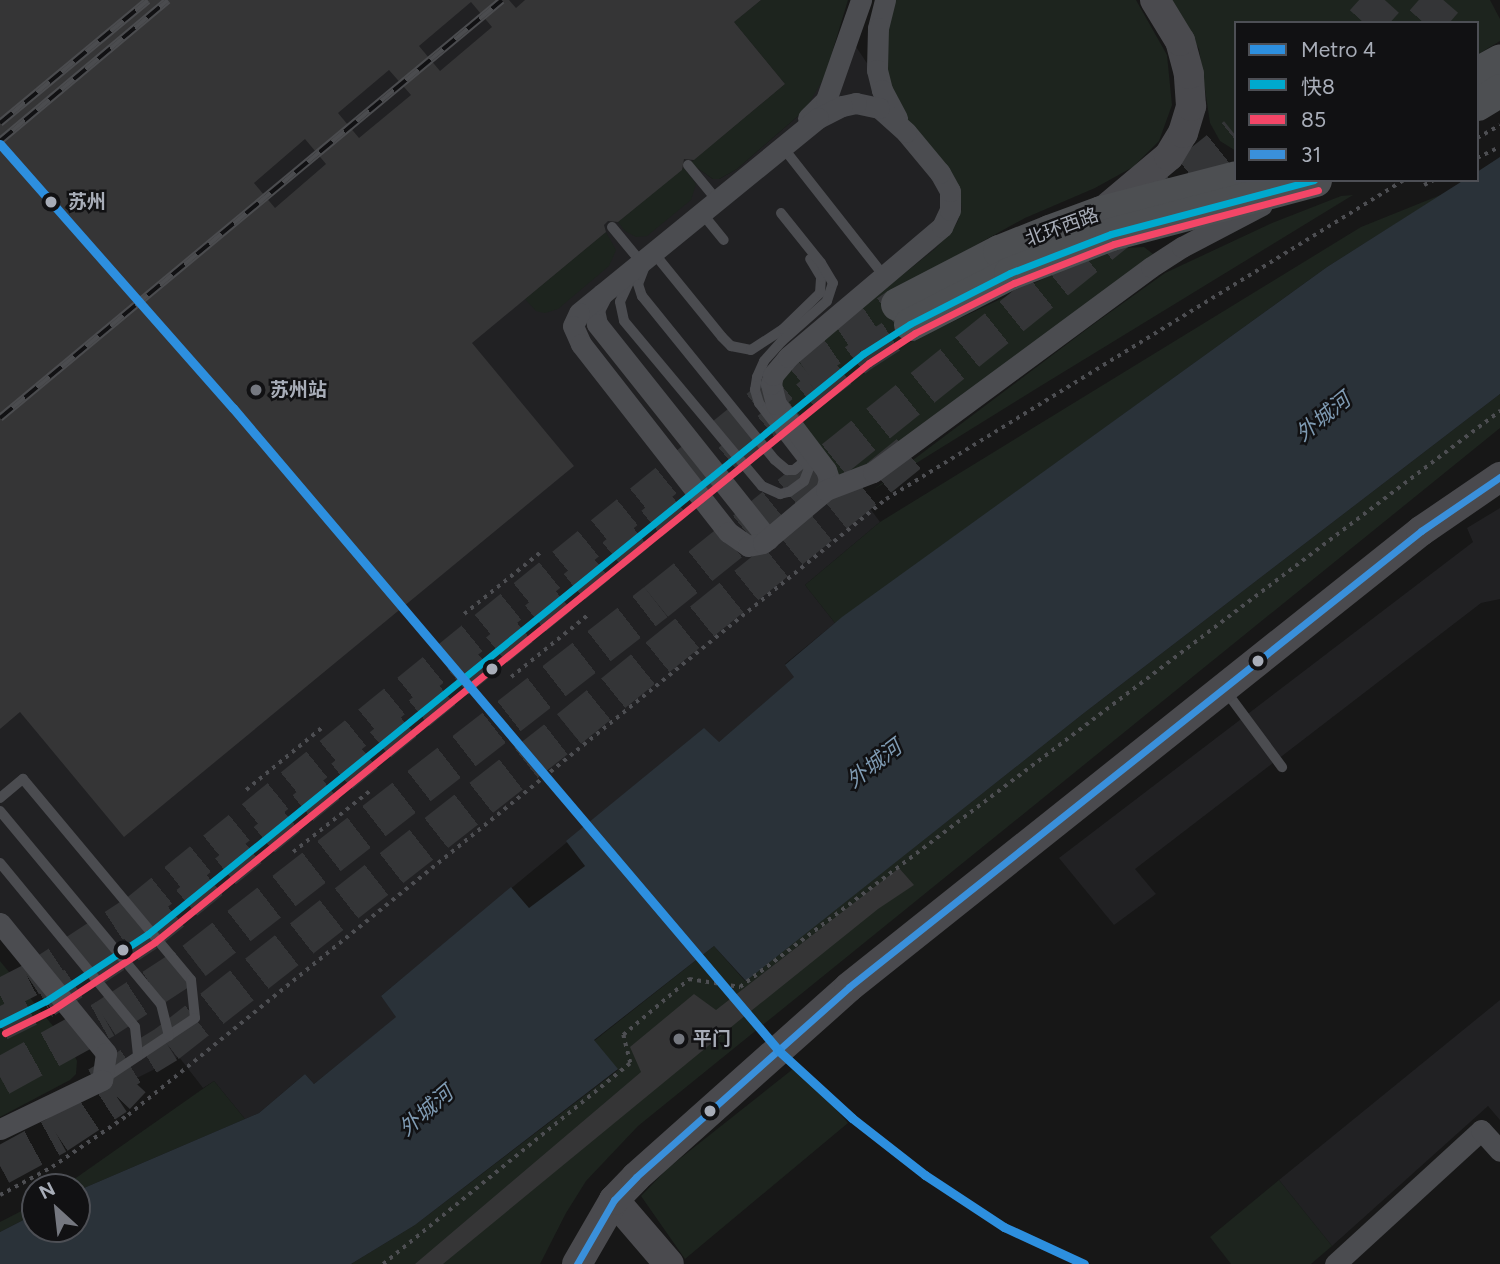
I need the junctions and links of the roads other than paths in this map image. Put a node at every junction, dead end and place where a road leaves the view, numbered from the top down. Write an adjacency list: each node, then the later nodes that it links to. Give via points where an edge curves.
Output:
1 (861, 0): 9 (street, via 825,100)
2 (885, 0): 8 (street, via 878,28 877,70 886,101)
3 (1155, 0): 15 (main road, via 1180,41 1191,106 1183,133 1169,156)
4 (1500, 60): 5 (main road)
5 (1479, 72)
6 (1500, 90): 7 (main road)
7 (1479, 103)
8 (906, 132): 9 (street, via 879,108 856,103 830,111); 19 (street, via 940,173 950,191 950,210)
9 (784, 142): 14 (street); 19 (lane)
10 (688, 165): 14 (lane)
11 (1234, 178): 15 (main road, 北环西路)
12 (1307, 182): 19 (main road, 北环西路, via 1111,234 1010,272)
13 (1309, 182): 22 (street, via 1182,247 873,472)
14 (709, 205): 17 (lane); 18 (street)
15 (1101, 212): 19 (main road, 北环西路, via 999,251)
16 (612, 227): 18 (lane)
17 (724, 240)
18 (647, 257): 20 (lane, via 639,278 642,296 775,460 787,470); 20 (lane, via 622,295 622,318 762,486 780,494 798,487); 20 (lane, via 722,337 731,345 751,350 783,329 820,293 821,277 779,215 821,263 832,284 827,302 764,361 755,390 759,403); 22 (street, via 575,317 576,338 732,536 753,547)
19 (897, 301): 20 (street, via 788,356 773,375 776,404)
20 (814, 463): 22 (street, via 829,479)
21 (1500, 477): 23 (main road, via 1421,531)
22 (826, 490)
23 (1224, 688): 24 (lane); 34 (main road, via 849,987)
24 (1282, 766)
25 (0, 798): 29 (lane, via 23,779 191,980 195,1018)
26 (0, 811): 29 (lane, via 160,1004)
27 (0, 863): 30 (lane, via 135,1027)
28 (0, 923): 31 (street, via 106,1053)
29 (169, 1035): 30 (lane)
30 (138, 1056): 31 (lane)
31 (102, 1080): 32 (street)
32 (0, 1129)
33 (1500, 1151): 37 (street, via 1481,1130)
34 (614, 1200): 35 (main road); 36 (main road)
35 (577, 1264)
36 (669, 1264)
37 (1335, 1264)

